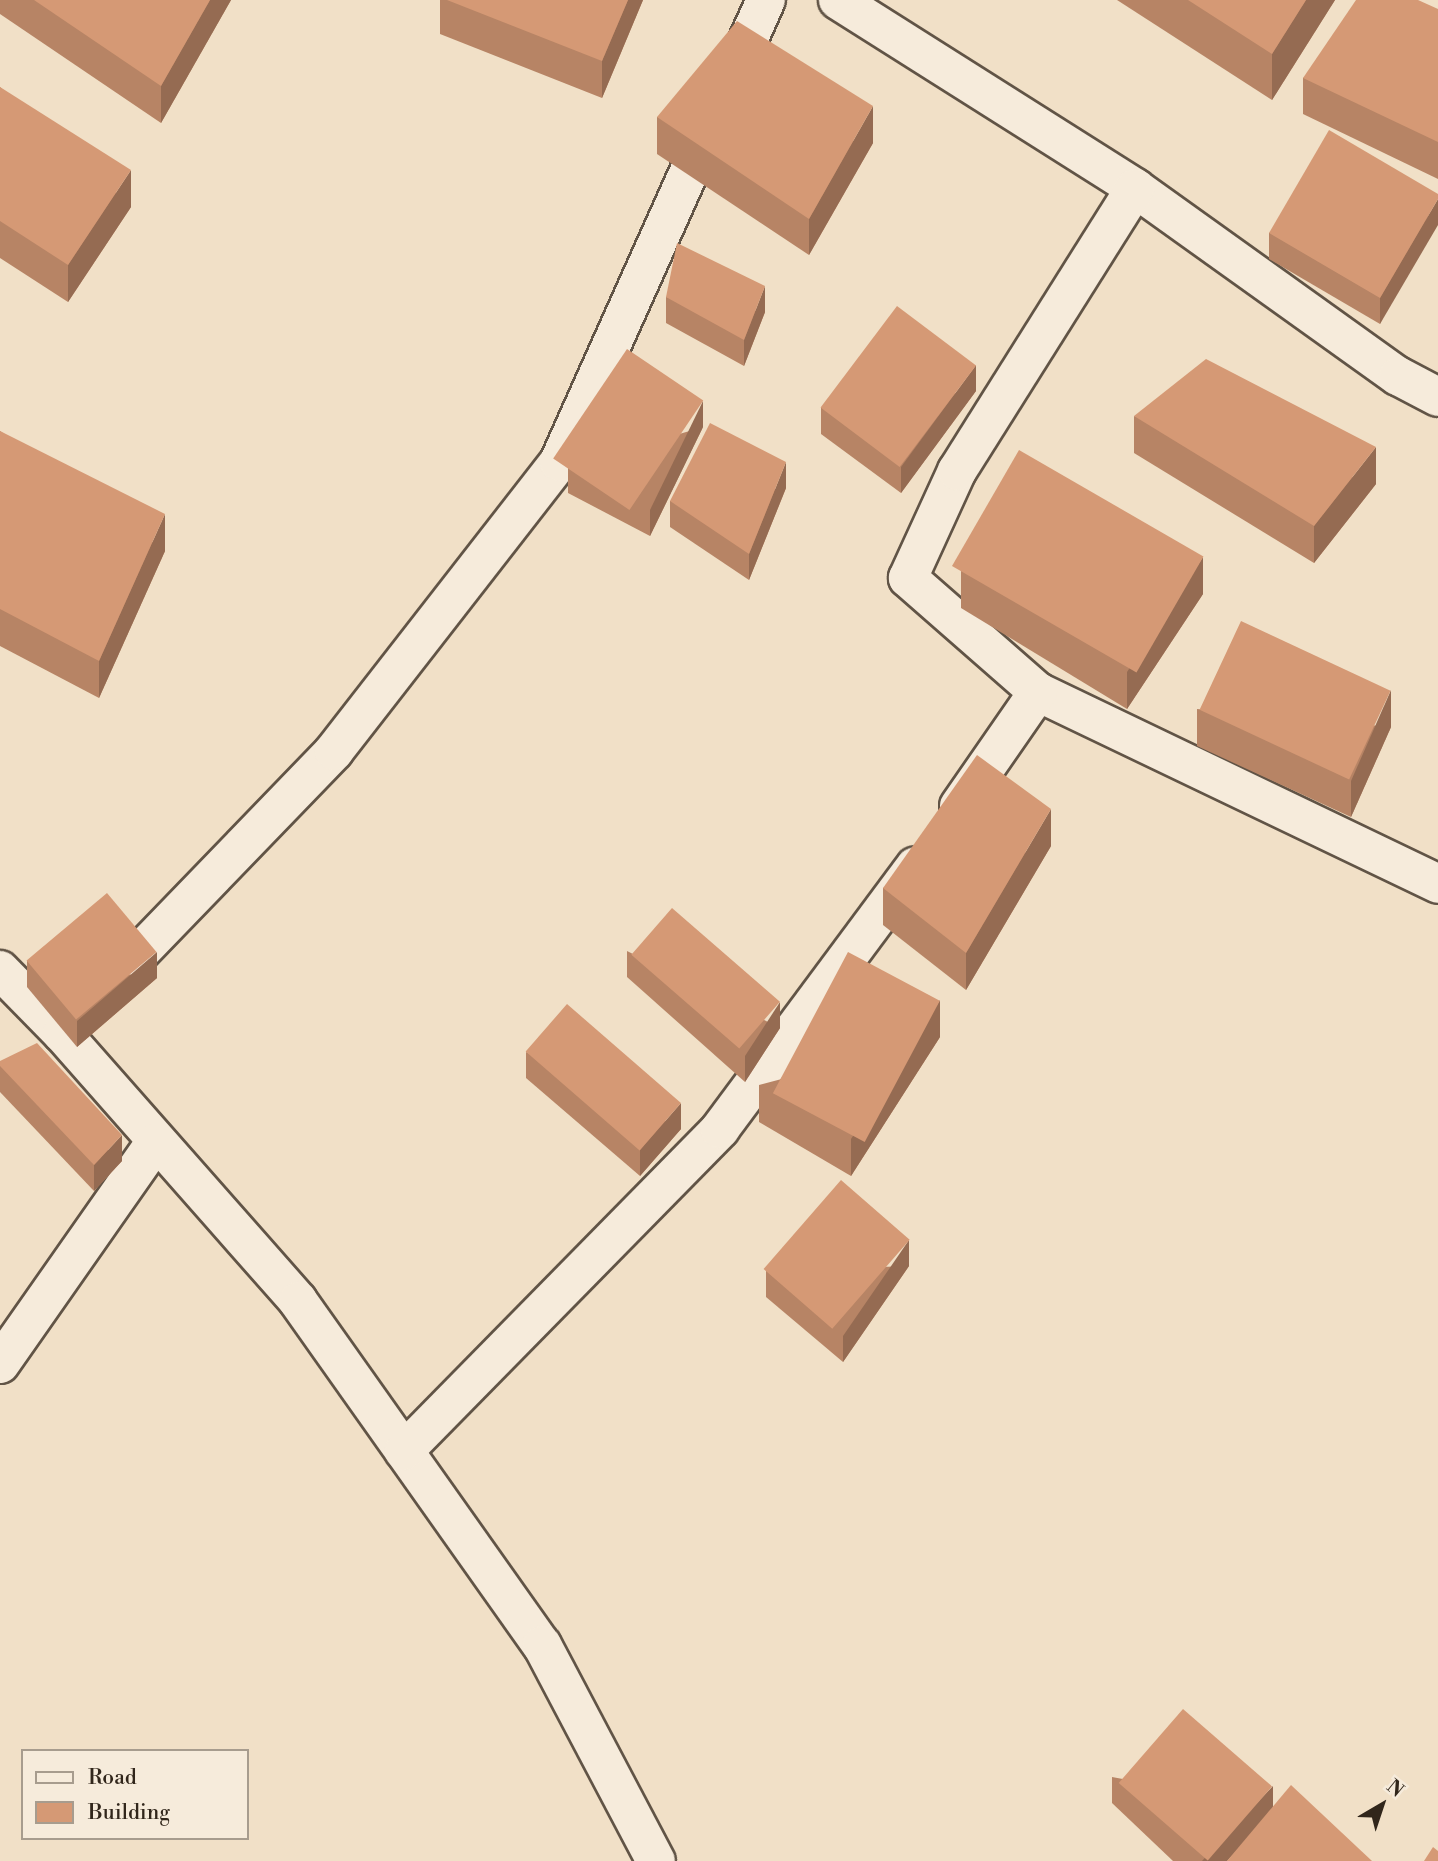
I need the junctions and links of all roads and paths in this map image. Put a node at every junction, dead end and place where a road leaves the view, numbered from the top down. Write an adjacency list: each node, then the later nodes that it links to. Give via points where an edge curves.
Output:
1 (838, 0): 3 (street)
2 (770, 1): 8 (street, via 559,461 334,751)
3 (1135, 187): 4 (street, via 1398,376); 5 (street, via 957,471 908,579)
4 (1438, 397)
5 (1038, 692): 6 (street); 11 (street, via 1003,747 720,1129)
6 (1438, 884)
7 (0, 970): 8 (street)
8 (62, 1033): 9 (street)
9 (155, 1143): 10 (street); 11 (street, via 298,1301)
10 (0, 1364)
11 (404, 1451): 12 (street, via 542,1646)
12 (656, 1861)

